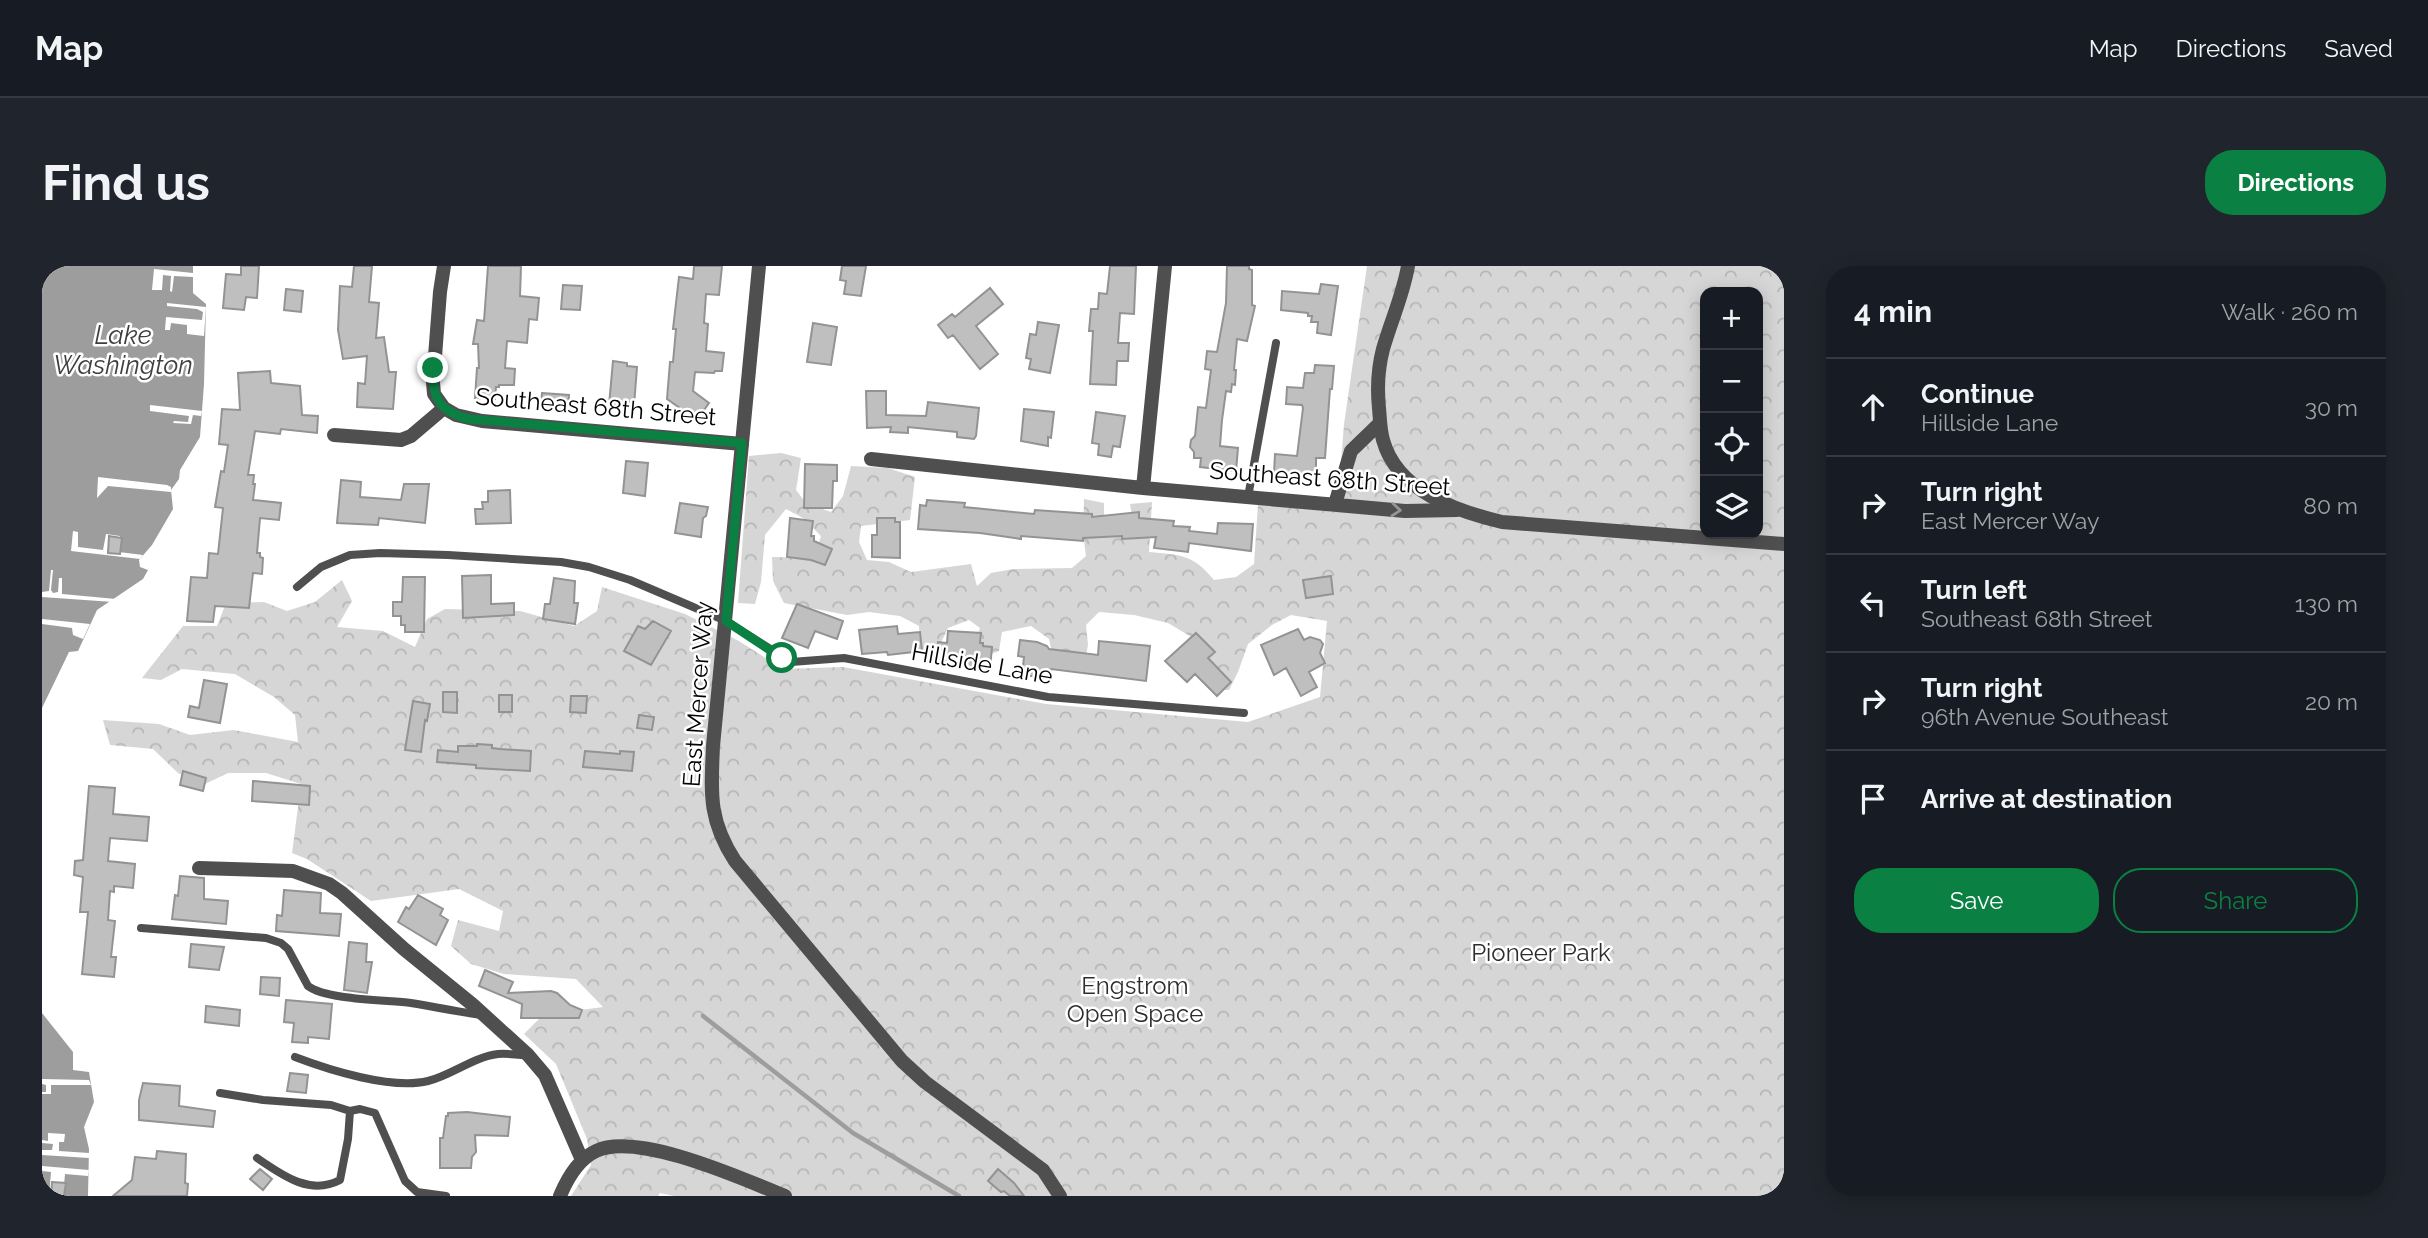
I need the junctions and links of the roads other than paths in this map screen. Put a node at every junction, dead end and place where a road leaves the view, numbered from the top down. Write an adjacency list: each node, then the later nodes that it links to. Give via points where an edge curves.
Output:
1 (444, 266): 6 (street, via 433,382 434,394)
2 (759, 266): 9 (street, East Mercer Way)
3 (1165, 266): 11 (street)
4 (1408, 266): 7 (street, via 1378,370)
5 (1276, 343): 12 (lane)
6 (444, 408): 8 (street, Southeast 68th Street, via 401,440); 9 (street, Southeast 68th Street, via 482,421)
7 (1380, 423): 13 (street, via 1351,451); 14 (street, via 1382,440 1399,470 1434,499)
8 (334, 435)
9 (742, 443): 17 (street, East Mercer Way)
10 (872, 459): 11 (street, Southeast 68th Street)
11 (1143, 488): 12 (street, Southeast 68th Street)
12 (1248, 497): 13 (street, Southeast 68th Street)
13 (1335, 504): 14 (street, Southeast 68th Street, one-way to 14, via 1405,511)
14 (1457, 510): 15 (street, Southeast 68th Street, via 1526,526)
15 (1784, 544)
16 (297, 587): 17 (lane, Hillside Lane, via 321,567 350,555 561,562 630,580)
17 (726, 621): 18 (lane, Hillside Lane, via 791,662 844,658 1048,697); 31 (street, East Mercer Way, via 712,778 712,811 724,844 902,1061 1043,1170)
18 (1244, 713)
19 (199, 868): 21 (street, via 293,871 329,884)
20 (141, 928): 21 (lane, via 266,938 285,946 312,989)
21 (485, 1016): 22 (street)
22 (528, 1055): 23 (lane, via 499,1054 426,1082 406,1083 352,1075); 27 (street, via 545,1075)
23 (296, 1057)
24 (220, 1093): 25 (lane)
25 (349, 1111): 26 (lane, via 340,1180 319,1187 304,1184); 28 (lane, via 376,1113 411,1187)
26 (257, 1158)
27 (582, 1160): 29 (street); 30 (street, via 609,1146 645,1147)
28 (446, 1196)
29 (560, 1196)
30 (785, 1196)
31 (1060, 1196)

